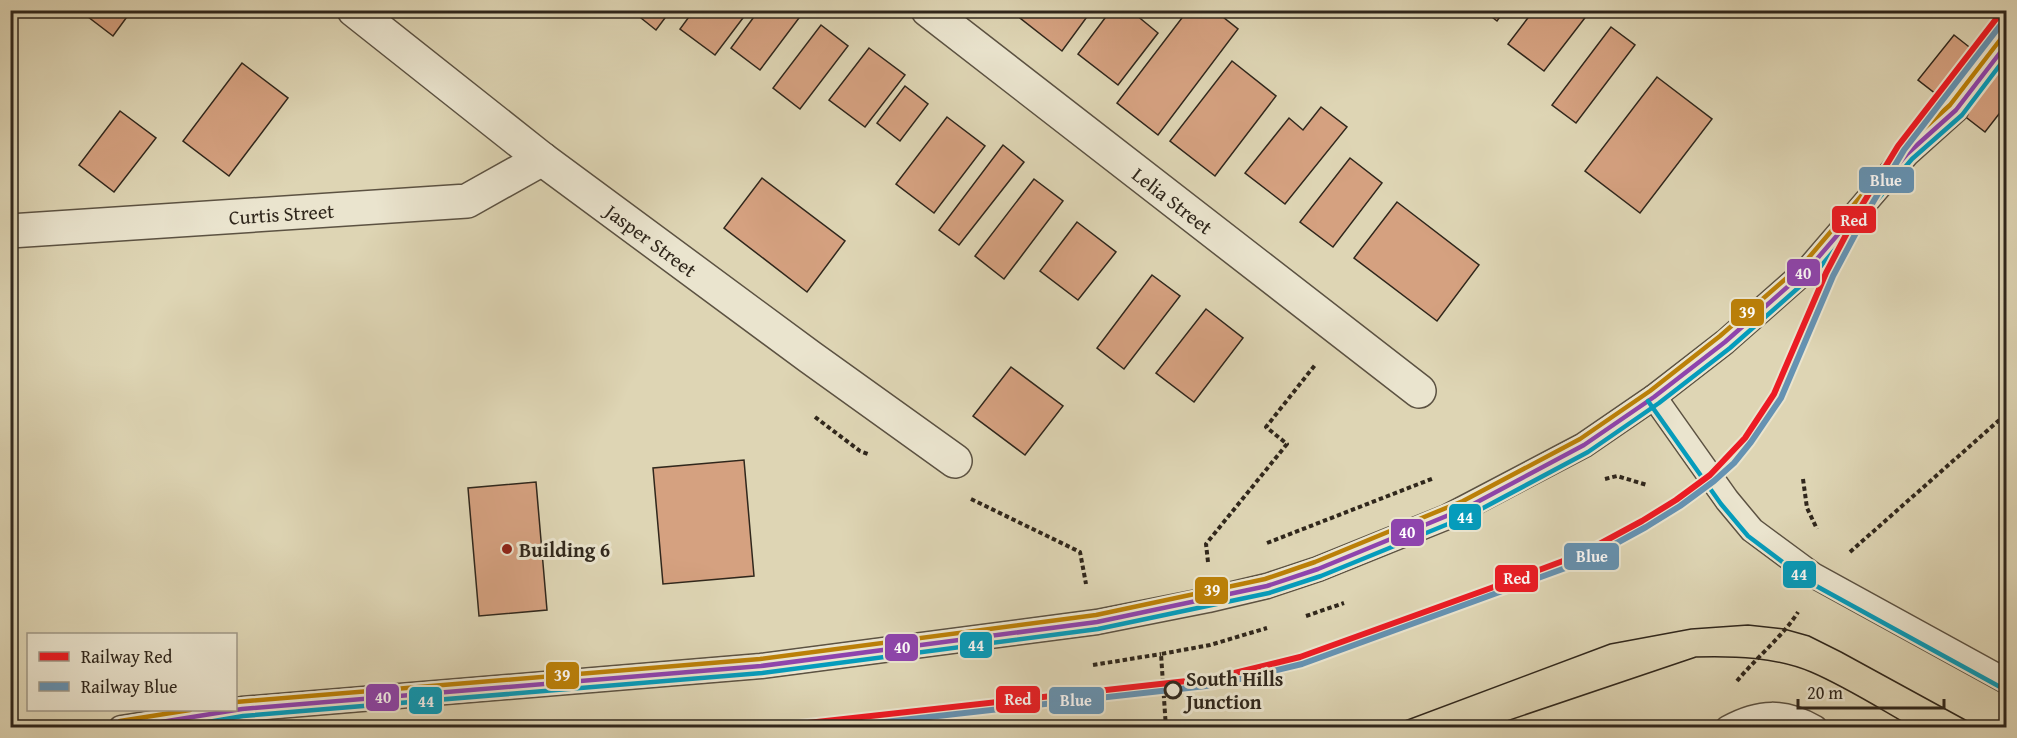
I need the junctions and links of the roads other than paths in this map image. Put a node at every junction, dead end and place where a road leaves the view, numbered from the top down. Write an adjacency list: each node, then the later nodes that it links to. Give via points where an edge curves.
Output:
1 (354, 10): 4 (street, Jasper Street)
2 (934, 12): 6 (street, Lelia Street)
3 (1956, 110): 7 (lane, via 1907,154 1810,267 1725,342)
4 (542, 159): 5 (street, Curtis Street, via 467,201); 8 (street, Jasper Street)
5 (10, 231)
6 (1419, 391)
7 (1654, 397): 9 (lane, via 1752,530 1813,575); 10 (lane, via 1584,445 1448,517 1318,569 1208,600 1096,622 761,666)
8 (955, 461)
9 (2007, 681)
10 (237, 710)
11 (229, 711): 12 (lane)
12 (121, 728)
13 (1728, 728): 14 (lane, via 1748,717 1768,714 1787,715)
14 (1815, 728)

